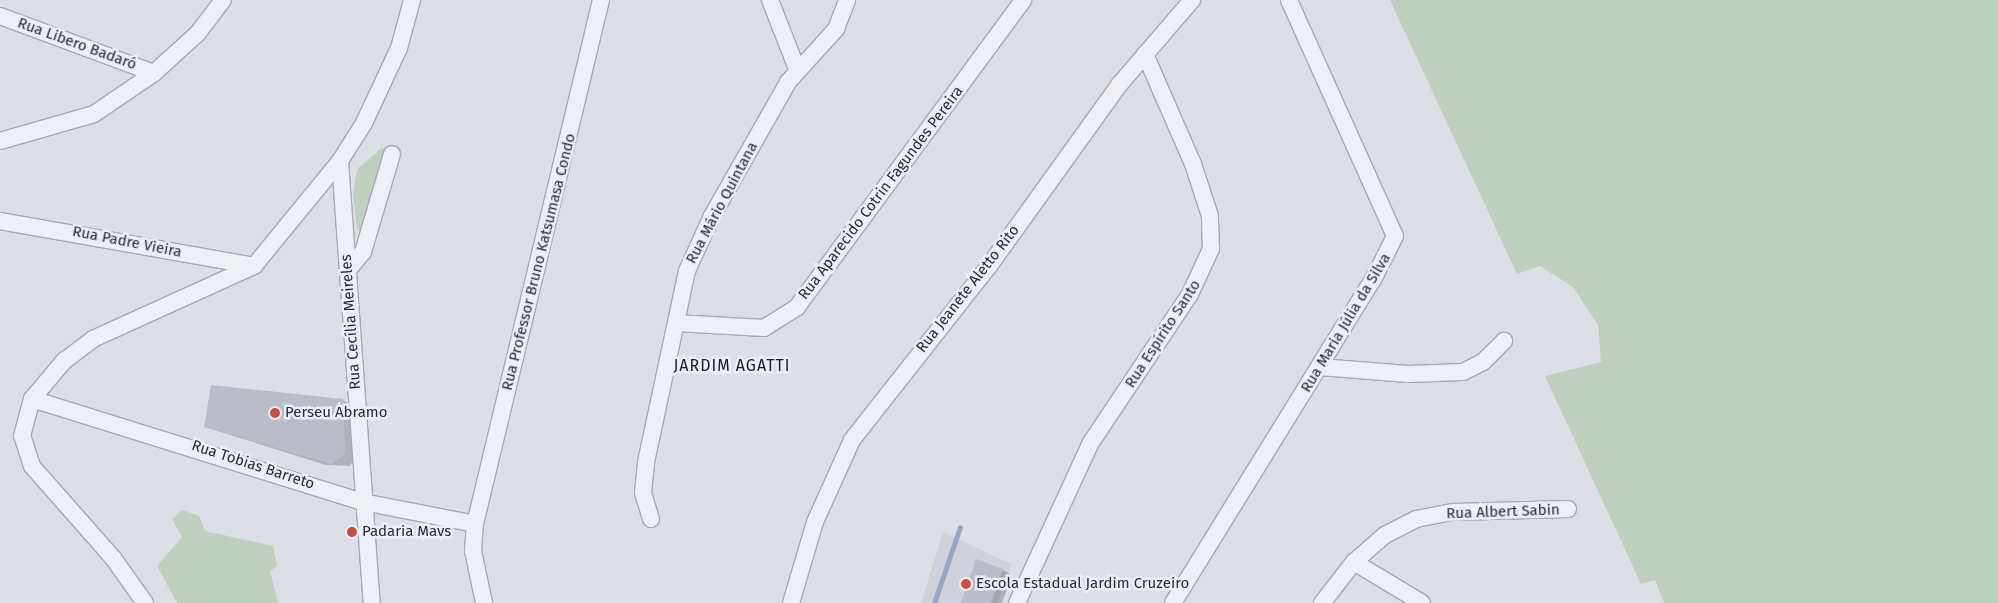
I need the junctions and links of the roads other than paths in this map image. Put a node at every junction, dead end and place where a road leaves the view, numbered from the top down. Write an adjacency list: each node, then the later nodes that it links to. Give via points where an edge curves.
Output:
1 (223, 0): 12 (street, via 198,33)
2 (412, 0): 15 (street, via 384,86)
3 (601, 0): 26 (street, Rua Professor Bruno Katsumasa Condo)
4 (770, 0): 11 (street)
5 (847, 0): 11 (street, Rua Mário Quintana, via 836,29)
6 (1023, 0): 19 (street, Rua Aparecido Cotrin Fagundes Pereira, via 797,307 764,328)
7 (1192, 0): 10 (street, Rua Jeanete Aletto Rito)
8 (1289, 0): 21 (street, Rua Maria Júlia da Silva, via 1395,236 1388,254)
9 (0, 16): 12 (street, Rua Libero Badaró)
10 (1145, 54): 31 (street, Rua Jeanete Aletto Rito, via 989,266 852,440 815,522); 32 (street, Rua Espírito Santo, via 1192,164 1210,216 1211,249 1190,294 1090,444)
11 (797, 69): 19 (street, Rua Mário Quintana, via 695,249)
12 (154, 73): 13 (street, via 94,114)
13 (0, 141)
14 (392, 154): 18 (street, via 363,252)
15 (340, 161): 17 (street); 18 (street, Rua Cecília Meireles)
16 (0, 221): 17 (street, Rua Padre Vieira)
17 (254, 266): 22 (street, via 94,339 64,362)
18 (349, 269): 23 (street, Rua Cecília Meireles)
19 (676, 323): 25 (street, Rua Mário Quintana, via 646,462 643,492)
20 (1504, 341): 21 (street, via 1483,362 1463,372 1408,374)
21 (1320, 367): 33 (street, Rua Maria Júlia da Silva)
22 (32, 399): 23 (street, Rua Tobias Barreto); 28 (street, via 22,436 32,466 113,558)
23 (363, 502): 26 (street, Rua Tobias Barreto); 29 (street, Rua Cecília Meireles)
24 (1568, 509): 27 (street, Rua Albert Sabin, via 1453,512 1416,519 1385,535)
25 (651, 519)
26 (475, 524): 30 (street, Rua Professor Bruno Katsumasa Condo, via 472,551)
27 (1354, 562): 34 (street, Rua Albert Sabin); 35 (street)
28 (145, 603)
29 (372, 603)
30 (484, 603)
31 (791, 603)
32 (1016, 603)
33 (1173, 603)
34 (1322, 603)
35 (1422, 603)

